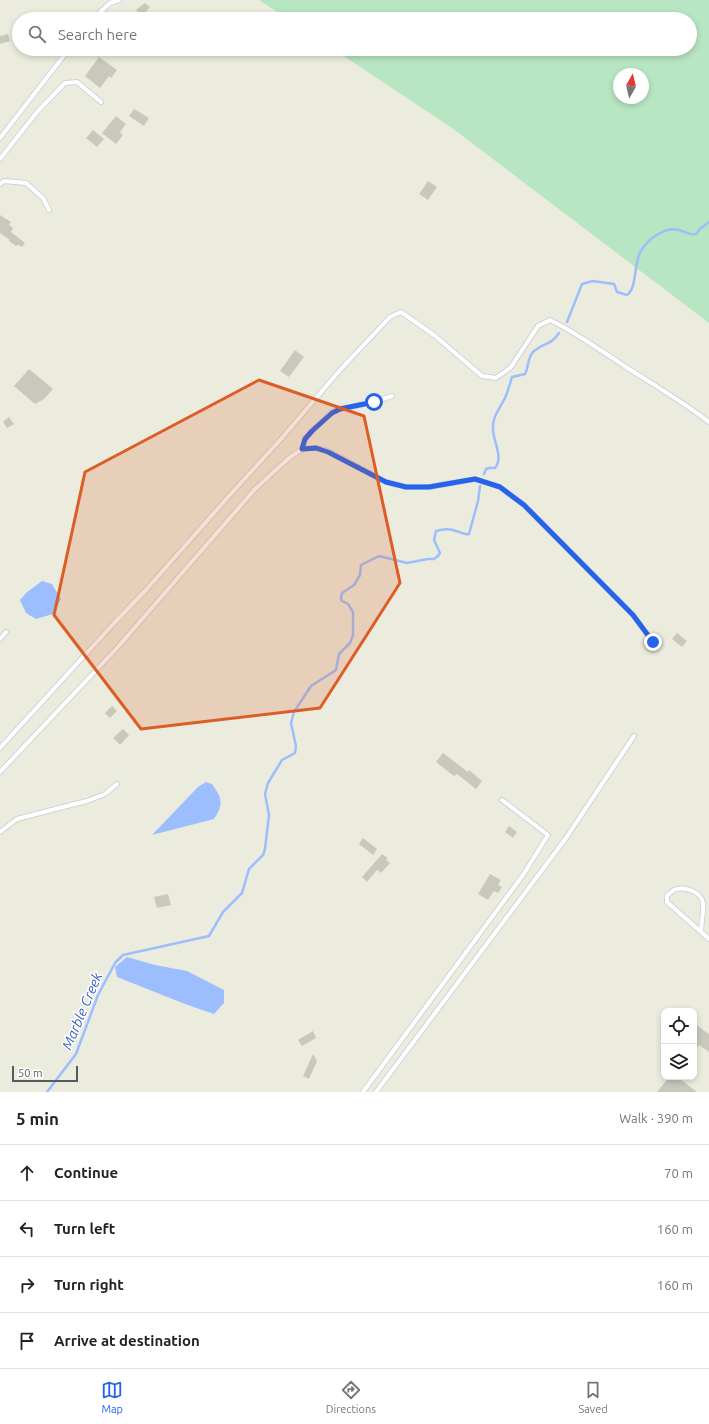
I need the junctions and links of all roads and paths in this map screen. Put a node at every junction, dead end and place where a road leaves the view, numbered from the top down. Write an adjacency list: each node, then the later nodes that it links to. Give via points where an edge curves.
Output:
1 (119, 0): 2 (lane, via 110,3)
2 (100, 12)
3 (63, 56): 5 (lane)
4 (101, 102): 6 (lane, via 76,82 65,83 37,112)
5 (0, 138)
6 (0, 158)
7 (0, 184): 8 (lane, via 4,181 26,183 43,198)
8 (49, 210)
9 (392, 396): 11 (lane, via 332,413 308,435)
10 (709, 422): 16 (lane, via 550,320 538,326 511,366 496,378 482,376 434,335 401,312 390,317 145,591)
11 (302, 449): 14 (lane, via 316,448 328,452 386,482 406,487 429,487 475,479 500,487 524,505 628,610); 17 (lane, via 255,489 117,648)
12 (6, 632): 13 (lane)
13 (0, 639)
14 (653, 642)
15 (634, 736): 24 (lane, via 566,838)
16 (0, 748)
17 (0, 772)
18 (117, 784): 20 (lane, via 105,794 87,802 17,819)
19 (502, 800): 23 (lane, via 548,836 523,875)
20 (0, 832)
21 (700, 932): 21 (lane, via 667,902 667,896 673,890 691,890 699,895 703,903); 22 (lane)
22 (709, 939)
23 (364, 1092)
24 (376, 1092)

